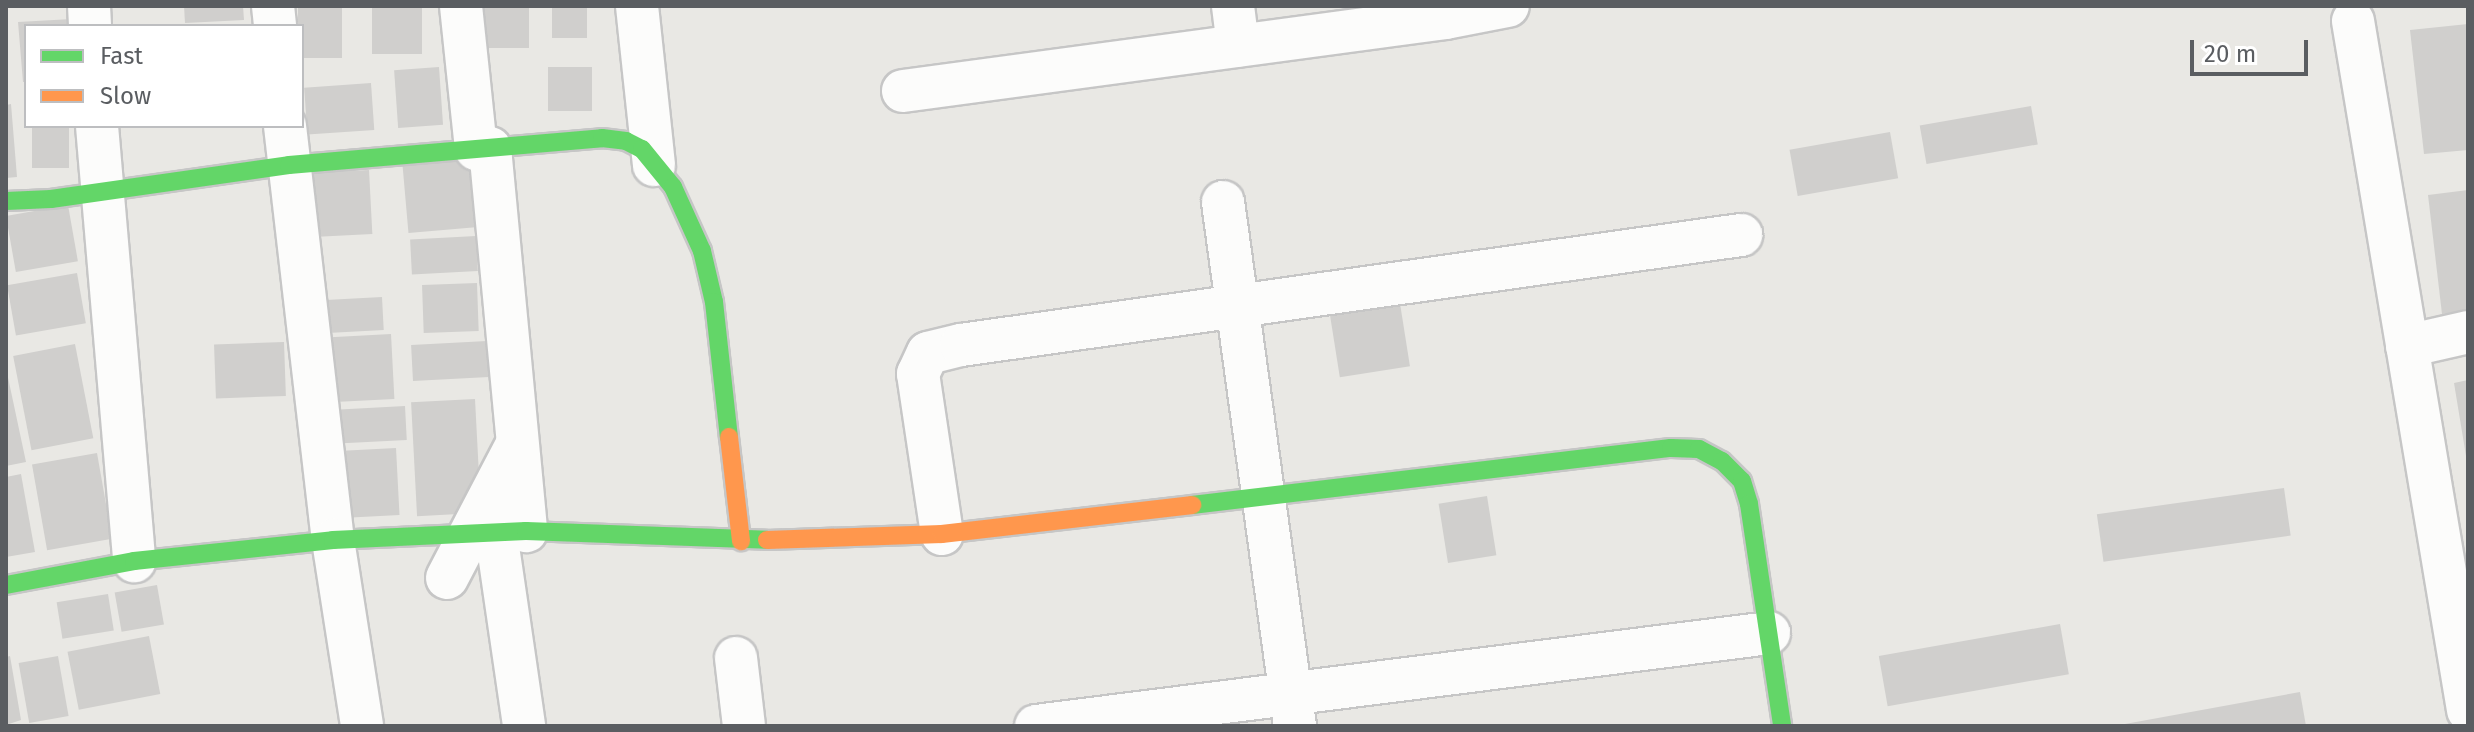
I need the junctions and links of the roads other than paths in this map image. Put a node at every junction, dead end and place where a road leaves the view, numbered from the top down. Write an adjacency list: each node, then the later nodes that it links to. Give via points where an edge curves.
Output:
1 (461, 6): 9 (street)
2 (637, 6): 10 (street)
3 (1508, 6): 5 (street)
4 (2353, 21): 17 (street)
5 (1235, 26): 6 (street)
6 (903, 91)
7 (97, 128): 11 (street)
8 (287, 146): 9 (street); 11 (street); 21 (street)
9 (483, 148): 10 (street, via 602,138 642,149); 19 (street, via 517,444)
10 (654, 165): 22 (street, via 679,198 702,251 714,302)
11 (102, 192): 12 (street); 23 (street)
12 (6, 201)
13 (1223, 202): 15 (street)
14 (1741, 235): 15 (street)
15 (1240, 306): 18 (street); 20 (street, via 928,353 918,374)
16 (2468, 332): 17 (street)
17 (2407, 346): 24 (street)
18 (1266, 498): 20 (street); 27 (street, via 1671,448 1699,449 1722,461 1742,481); 29 (street)
19 (498, 533): 21 (street); 22 (street); 25 (street); 32 (street)
20 (942, 534): 22 (street)
21 (333, 540): 23 (street); 31 (street)
22 (741, 541)
23 (134, 561): 26 (street)
24 (2456, 561): 30 (street)
25 (447, 578)
26 (6, 585)
27 (1769, 633): 29 (street); 35 (street)
28 (736, 658): 33 (street)
29 (1293, 710): 34 (street)
30 (2468, 710)
31 (362, 726)
32 (524, 726)
33 (744, 726)
34 (1036, 726)
35 (1782, 726)

